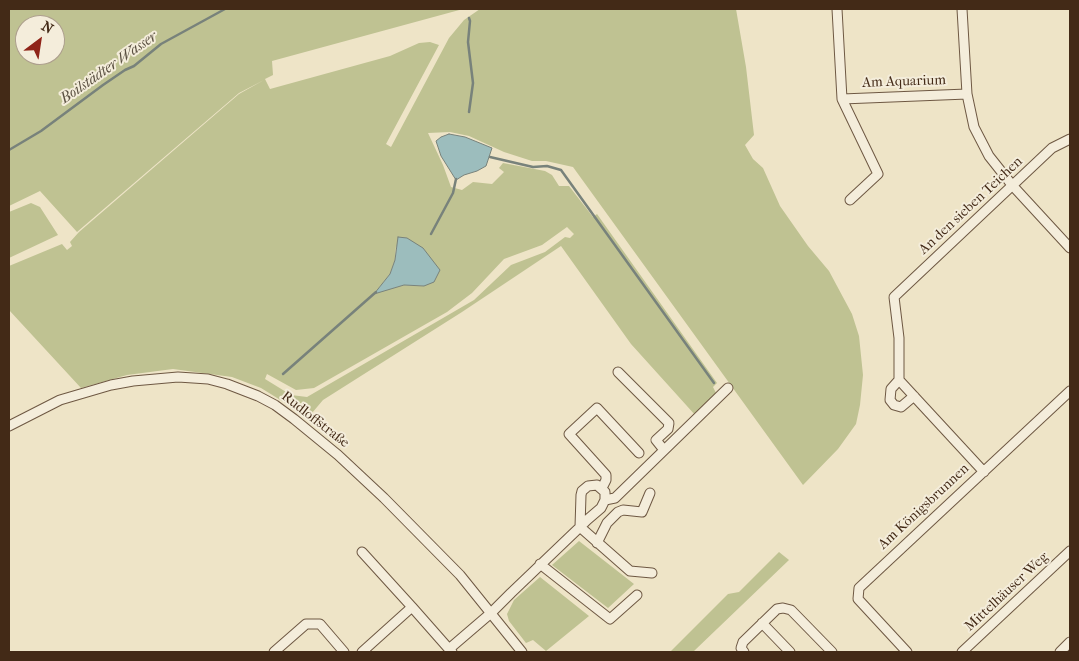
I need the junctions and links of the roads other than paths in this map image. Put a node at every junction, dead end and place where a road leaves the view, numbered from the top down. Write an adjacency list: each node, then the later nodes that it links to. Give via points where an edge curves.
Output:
1 (837, 9): 4 (street, Am Aquarium)
2 (962, 9): 3 (street)
3 (967, 94): 4 (street, Am Aquarium); 6 (street, via 974,127 989,156)
4 (842, 98): 7 (street, Am Aquarium, via 878,174)
5 (1070, 138): 6 (street, An den sieben Teichen, via 1052,148)
6 (1012, 185): 8 (street); 10 (street, An den sieben Teichen, via 894,297)
7 (850, 200)
8 (1070, 248)
9 (618, 372): 15 (street, via 668,423 668,429 656,440)
10 (900, 380): 13 (street); 13 (street, via 891,389 890,400 894,405 901,407)
11 (728, 388): 15 (street)
12 (1070, 391): 17 (street, Am Königsbrunnen)
13 (914, 396): 17 (street)
14 (9, 426): 29 (street, Rudloffstraße, via 60,400 132,381 178,377 208,379 245,390 275,405 338,455 460,575)
15 (664, 450): 20 (street, via 616,498)
16 (639, 453): 18 (street, via 597,408 569,434 606,475)
17 (984, 472): 40 (street, Am Königsbrunnen, via 859,588 858,599)
18 (602, 488): 20 (street); 21 (street, via 592,484 582,491)
19 (650, 493): 22 (street, via 642,512 618,512 607,523)
20 (605, 500): 21 (street, via 601,508)
21 (580, 527): 22 (street); 25 (street)
22 (597, 543): 26 (street, via 630,571)
23 (1070, 551): 41 (street, Mittelhäuser Weg)
24 (362, 552): 28 (street)
25 (540, 564): 27 (street, via 610,619); 29 (street)
26 (652, 573)
27 (637, 594)
28 (412, 607): 32 (street); 35 (street)
29 (491, 613): 32 (street); 36 (street, Rudloffstraße)
30 (762, 623): 37 (street, via 743,642 741,648); 38 (street); 39 (street, via 777,609 787,608)
31 (1070, 642): 42 (street)
32 (450, 651)
33 (274, 652): 34 (street, via 306,624 320,624)
34 (344, 652)
35 (362, 652)
36 (522, 652)
37 (744, 652)
38 (790, 652)
39 (832, 652)
40 (907, 652)
41 (962, 652)
42 (1060, 652)

